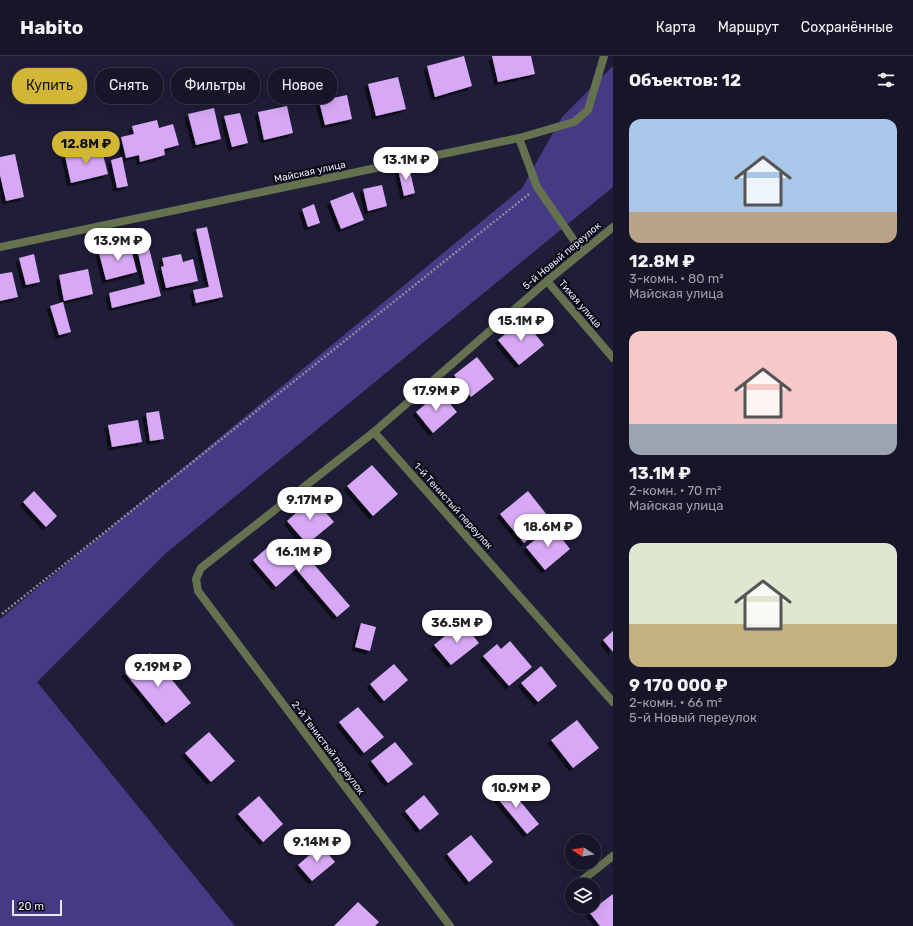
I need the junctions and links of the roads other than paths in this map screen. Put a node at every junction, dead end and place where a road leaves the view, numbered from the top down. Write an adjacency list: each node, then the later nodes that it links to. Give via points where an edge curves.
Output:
1 (604, 56): 2 (street, Майская улица, via 588,110 574,122)
2 (519, 138): 4 (street, Майская улица); 5 (street, via 537,187)
3 (613, 227): 5 (street, 5-й Новый переулок)
4 (0, 247)
5 (582, 252): 6 (street, 5-й Новый переулок)
6 (547, 281): 7 (street, Тихая улица); 8 (street, 5-й Новый переулок)
7 (613, 358)
8 (374, 432): 9 (street, 5-й Новый переулок, via 201,568); 10 (street, 1-й Тенистый переулок)
9 (196, 579): 13 (street, 2-й Тенистый переулок, via 198,591)
10 (613, 702)
11 (613, 856): 12 (street)
12 (585, 878)
13 (450, 926)

